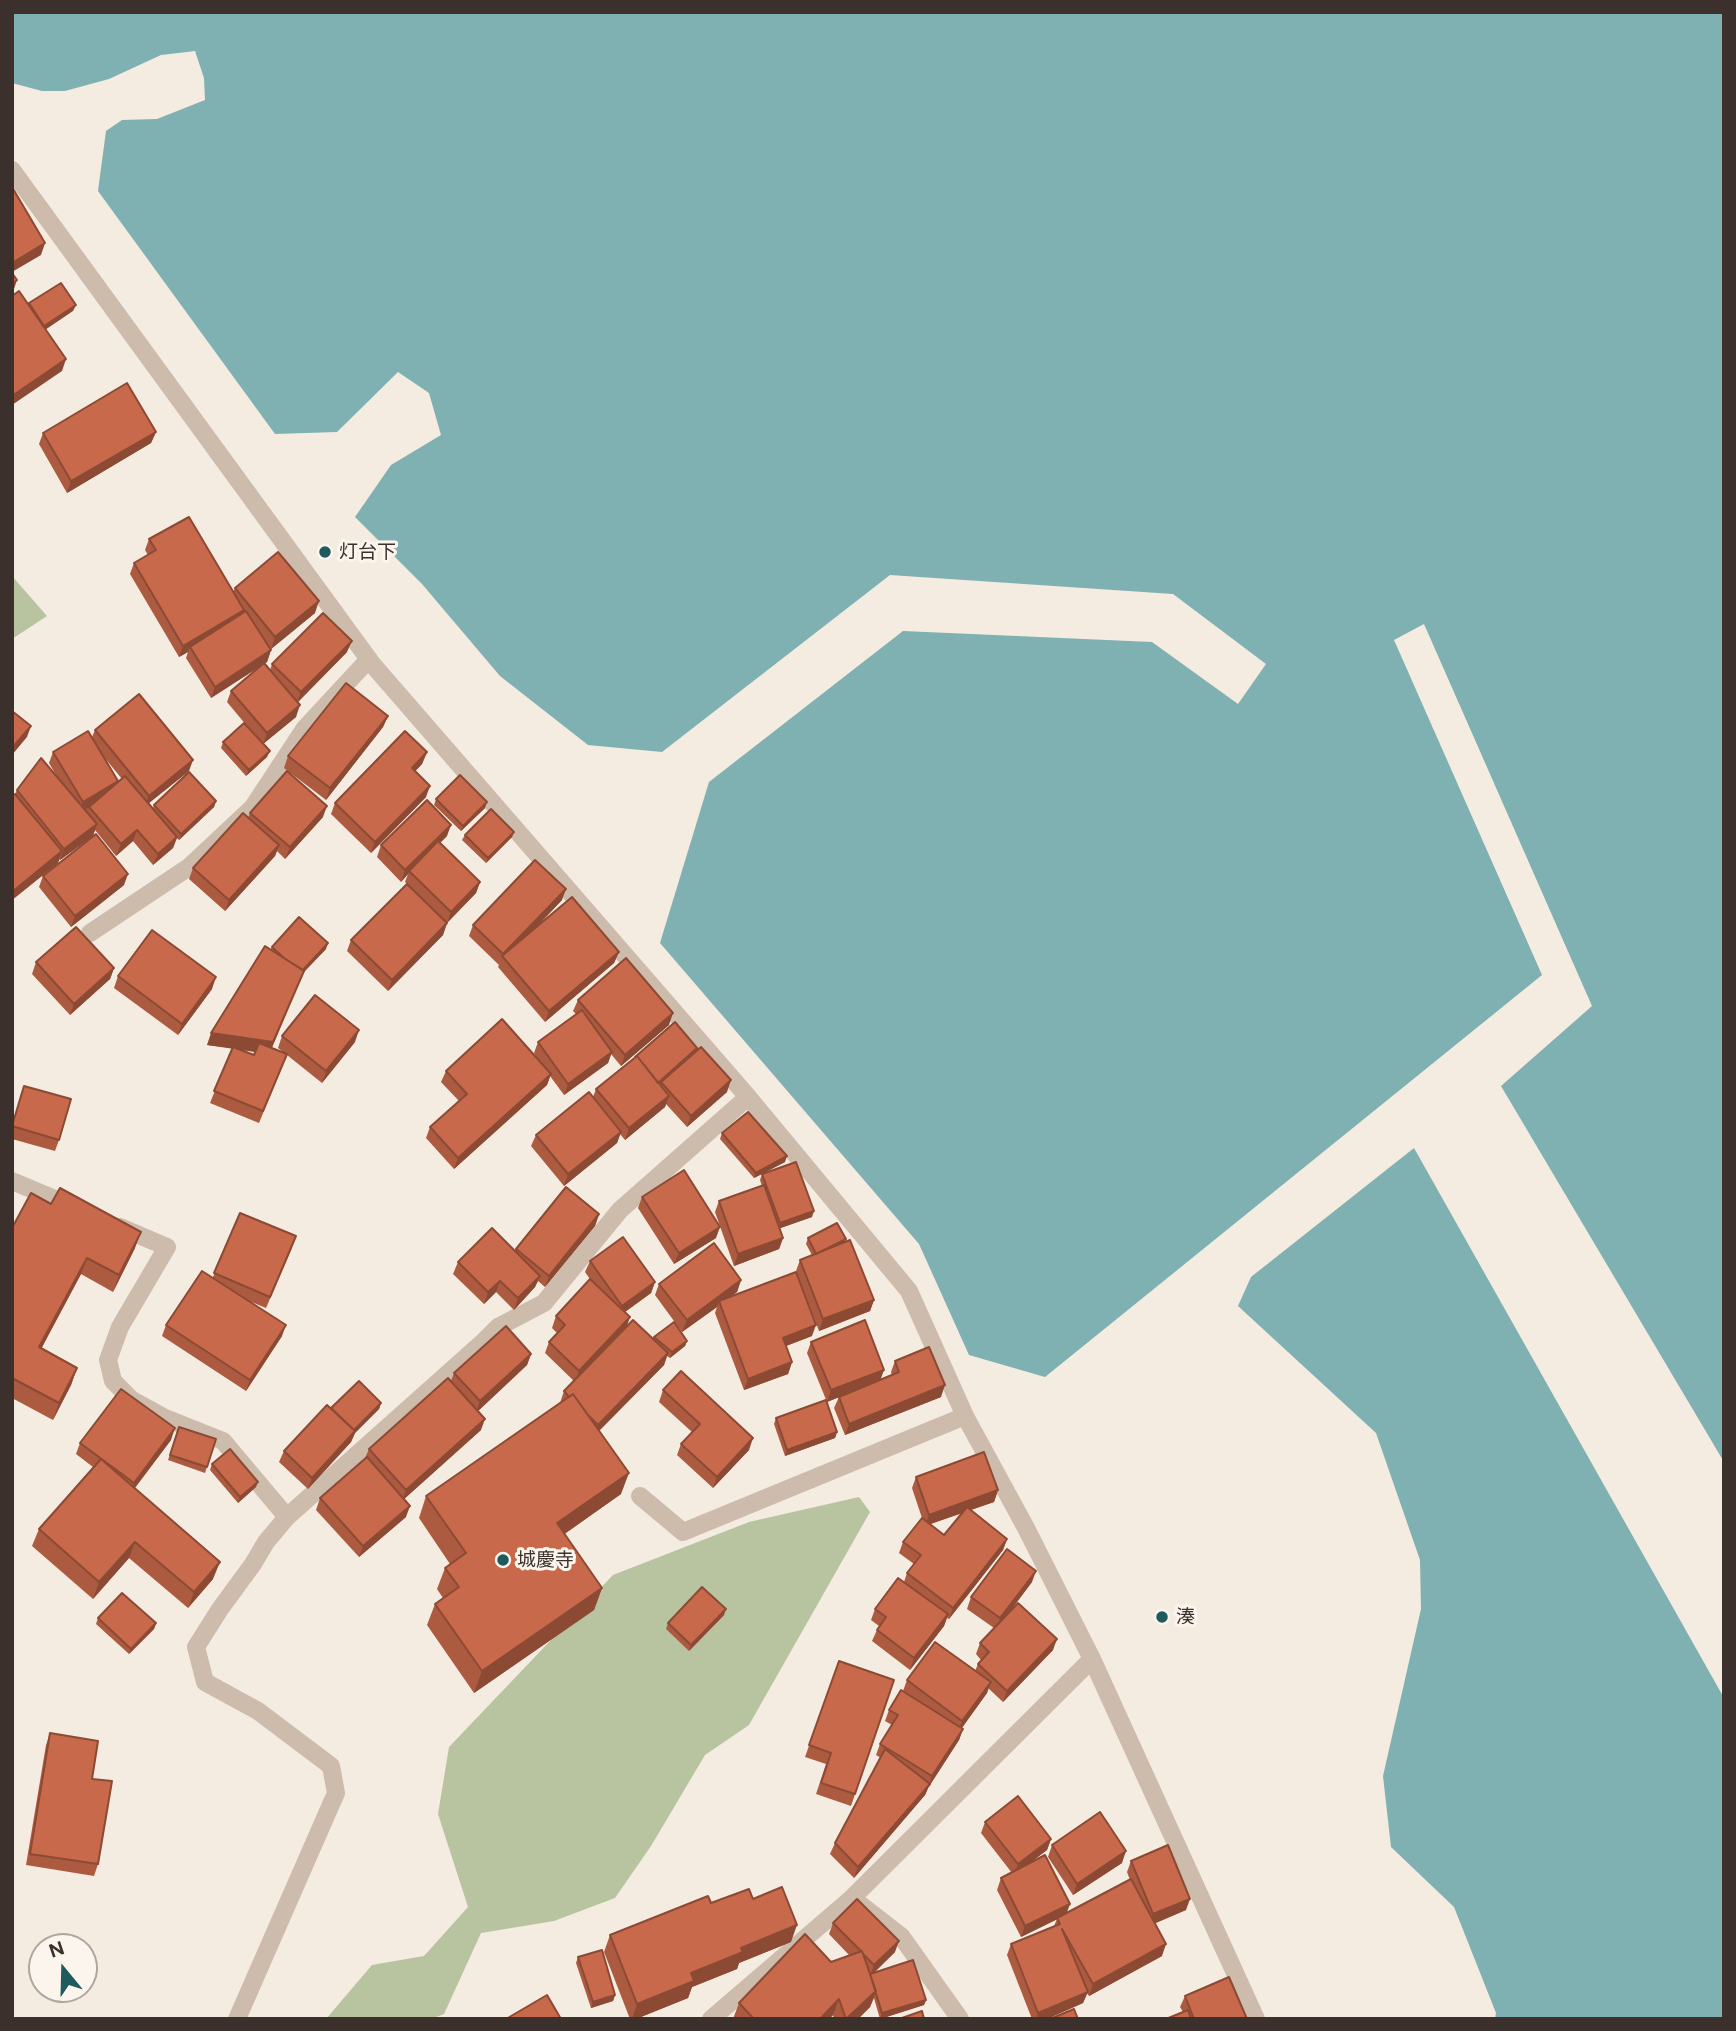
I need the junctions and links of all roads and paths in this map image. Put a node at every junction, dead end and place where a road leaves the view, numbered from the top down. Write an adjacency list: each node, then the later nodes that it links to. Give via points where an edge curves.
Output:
1 (12, 170): 2 (street)
2 (371, 662): 3 (street, via 305,728 253,807 189,867); 4 (street)
3 (90, 933)
4 (748, 1097): 6 (street, via 909,1291); 8 (street, via 620,1210 544,1303 498,1327)
5 (12, 1181): 8 (street, via 167,1247 120,1327 108,1360 113,1381 132,1400 163,1417 223,1441)
6 (965, 1416): 7 (street, via 683,1532); 9 (street)
7 (640, 1496)
8 (287, 1517): 11 (street, via 196,1647 205,1682 258,1711 331,1766 337,1794)
9 (1092, 1659): 10 (street); 14 (street)
10 (852, 1898): 12 (street); 13 (street, via 901,1936)
11 (237, 2019)
12 (711, 2019)
13 (960, 2019)
14 (1256, 2019)

